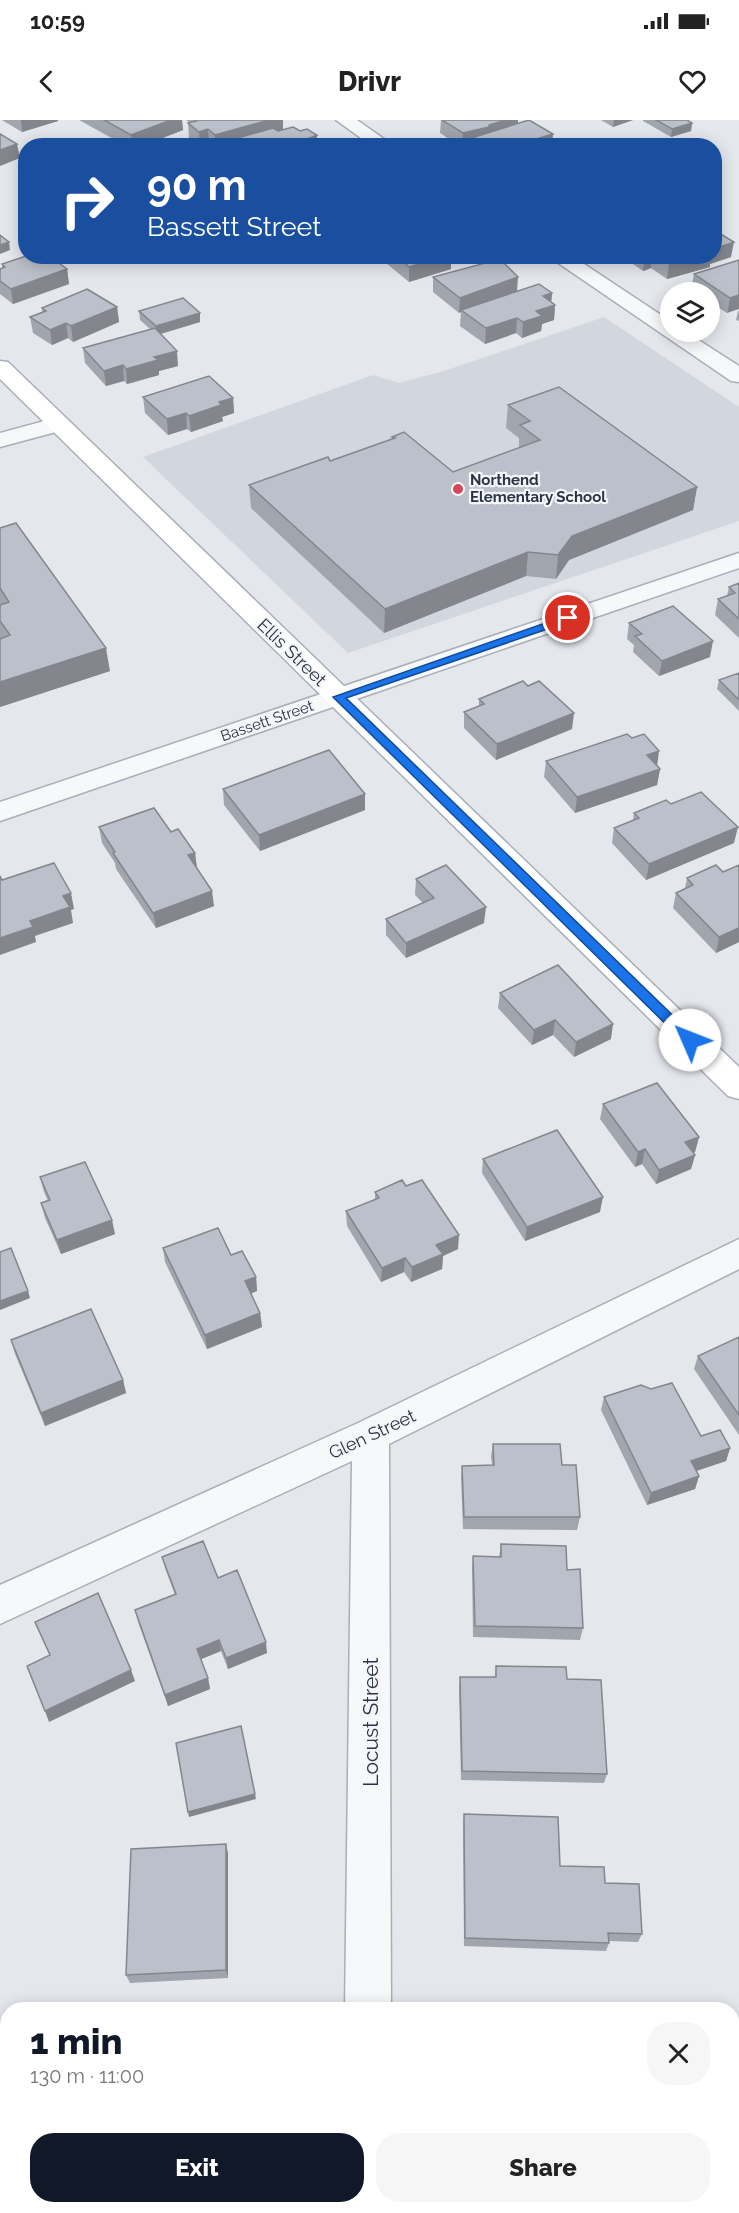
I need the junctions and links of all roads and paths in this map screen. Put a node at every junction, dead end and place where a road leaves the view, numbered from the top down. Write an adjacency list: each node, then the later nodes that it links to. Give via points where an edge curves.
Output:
1 (345, 120): 2 (street)
2 (373, 138)
3 (570, 264): 4 (street)
4 (660, 323)
5 (688, 342): 7 (street)
6 (0, 366): 8 (street, Ellis Street)
7 (739, 376)
8 (59, 424): 9 (street); 11 (street, Ellis Street)
9 (0, 440)
10 (739, 560): 11 (street, Bassett Street)
11 (338, 697): 12 (street, Bassett Street); 13 (street, Ellis Street)
12 (0, 812)
13 (739, 1087)
14 (739, 1253): 15 (street, Glen Street)
15 (371, 1435): 16 (street, Glen Street); 17 (street, Locust Street)
16 (0, 1605)
17 (368, 2002)

